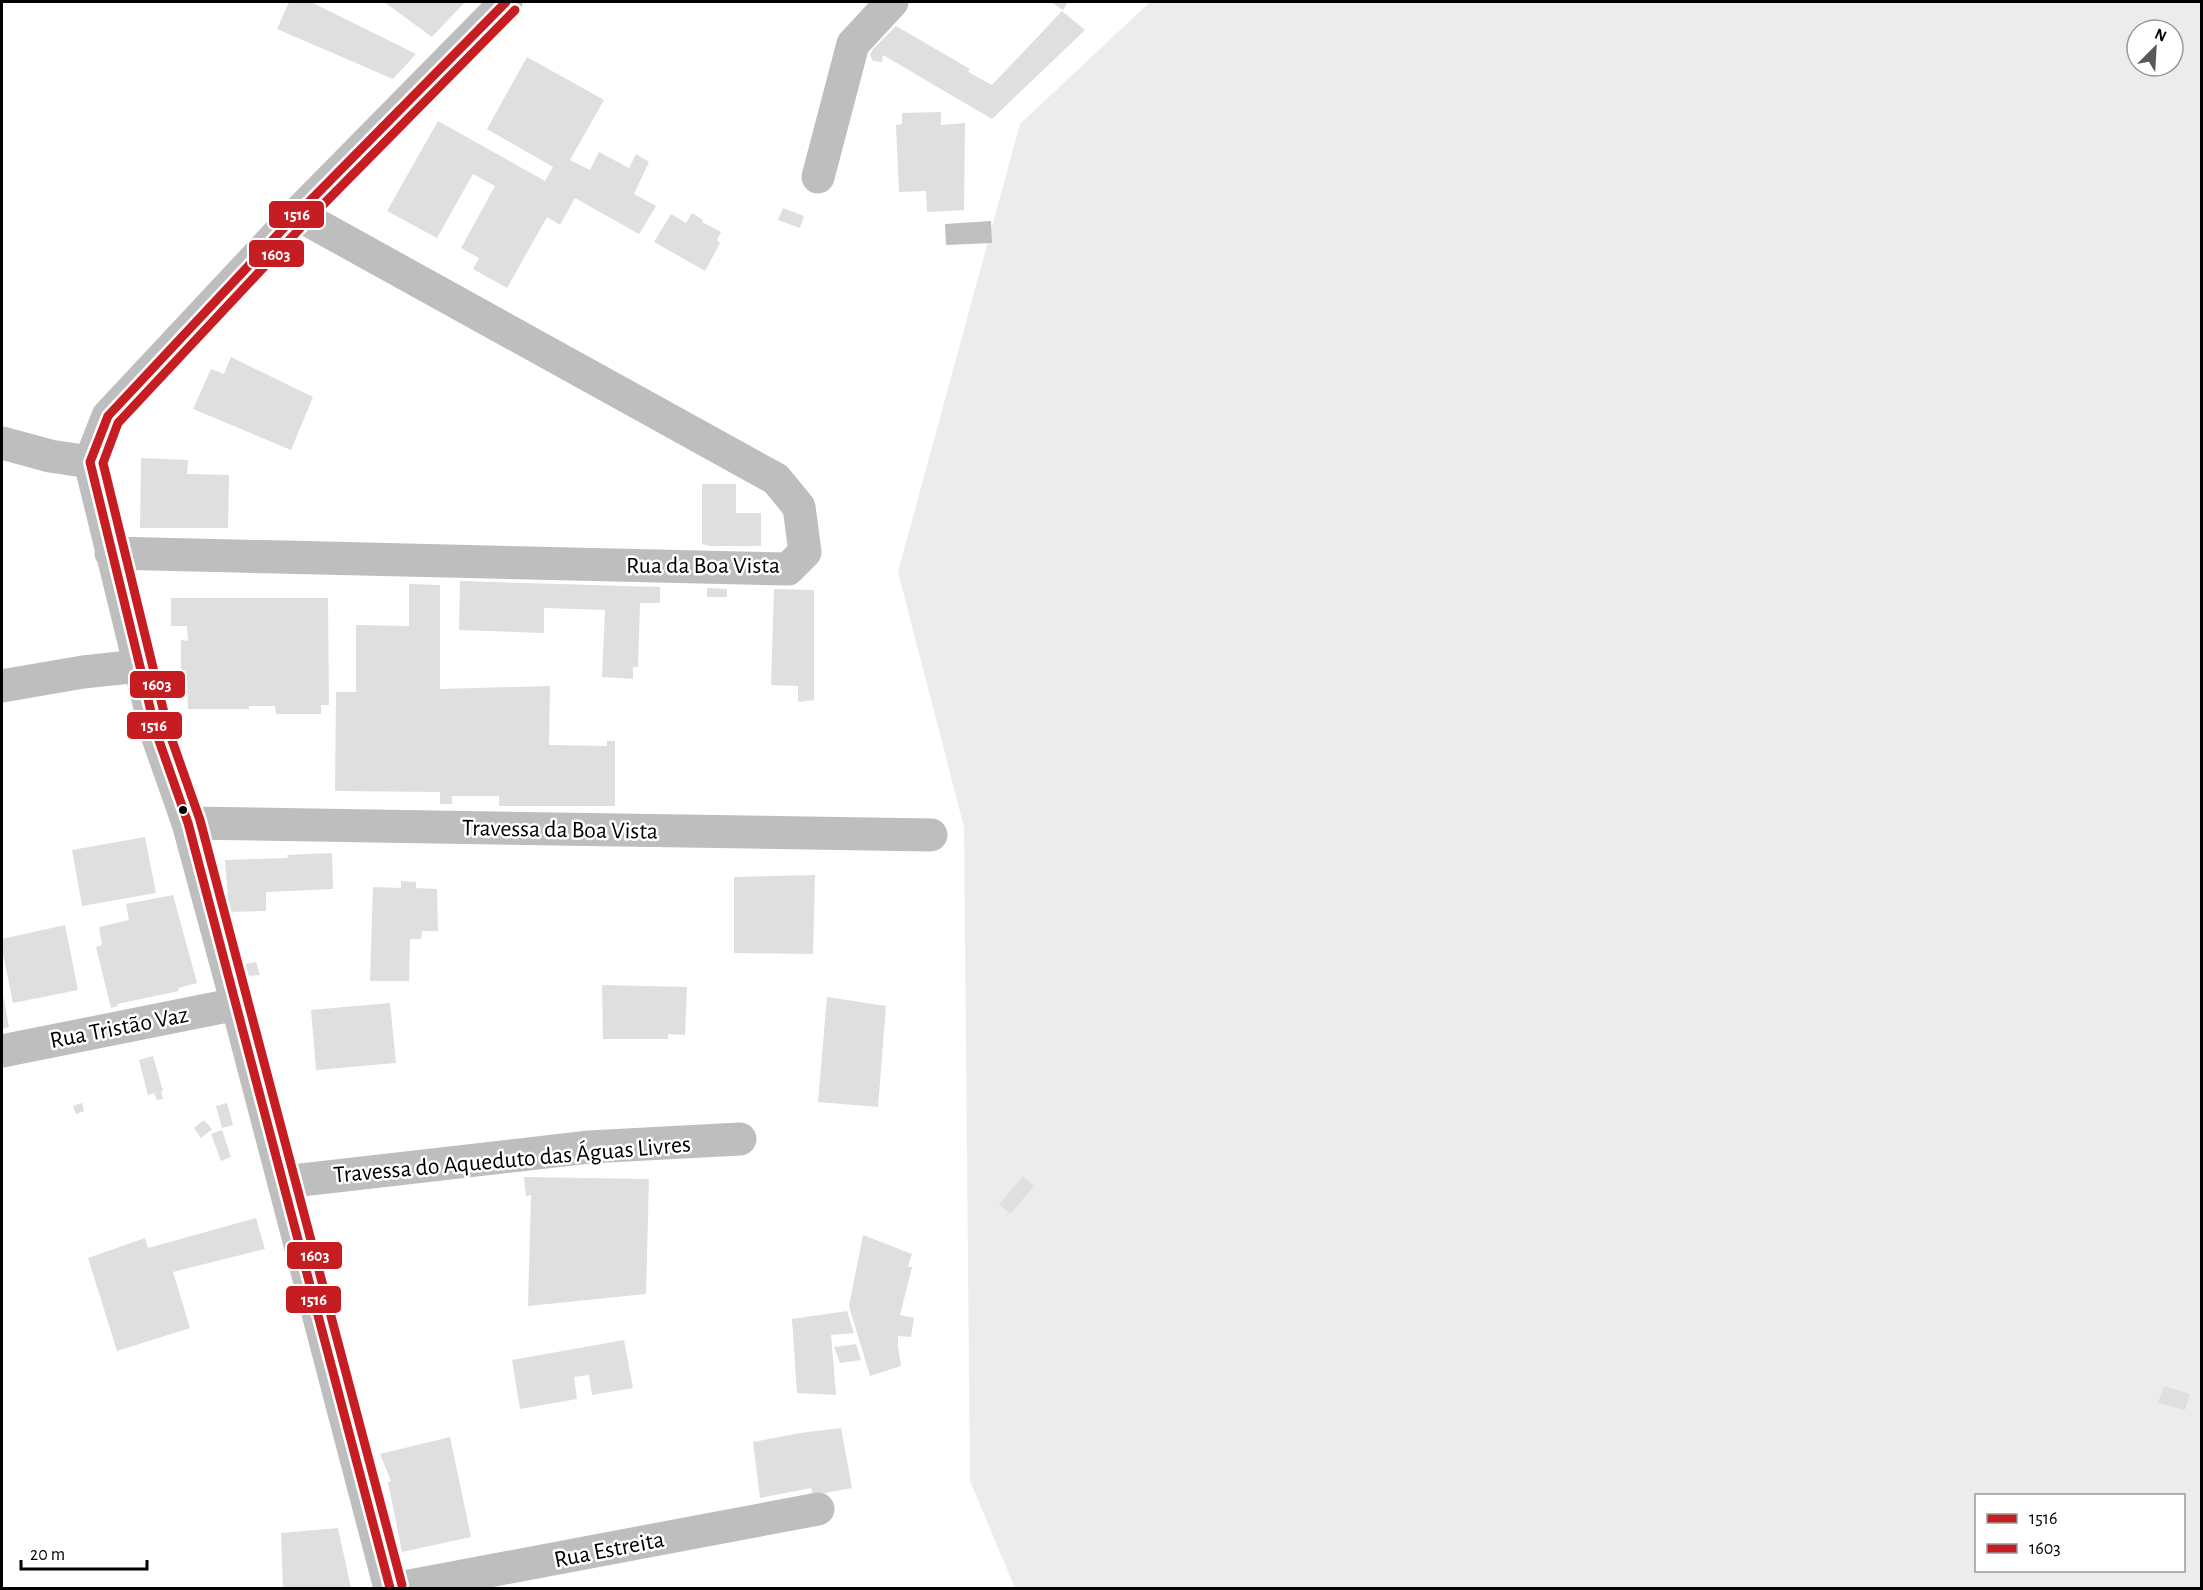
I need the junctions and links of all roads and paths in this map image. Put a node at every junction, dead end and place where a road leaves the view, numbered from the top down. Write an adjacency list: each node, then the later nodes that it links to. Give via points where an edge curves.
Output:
1 (506, 2): 4 (street)
2 (892, 2): 3 (street, via 853,44)
3 (818, 177)
4 (297, 214): 6 (street, via 108,416); 7 (street, Rua da Boa Vista, via 776,479 799,507 805,552 788,569)
5 (2, 443): 6 (street)
6 (90, 462): 7 (street)
7 (111, 554): 8 (street)
8 (139, 666): 9 (street); 10 (street, via 156,732)
9 (2, 686)
10 (188, 823): 11 (street, Travessa da Boa Vista); 12 (street)
11 (931, 835)
12 (237, 1004): 13 (street, Rua Tristão Vaz); 15 (street)
13 (2, 1051)
14 (740, 1139): 15 (street, Travessa do Aqueduto das Águas Livres, via 589,1147)
15 (284, 1182): 17 (street)
16 (818, 1509): 18 (street, Rua Estreita)
17 (390, 1588)
18 (399, 1588)

